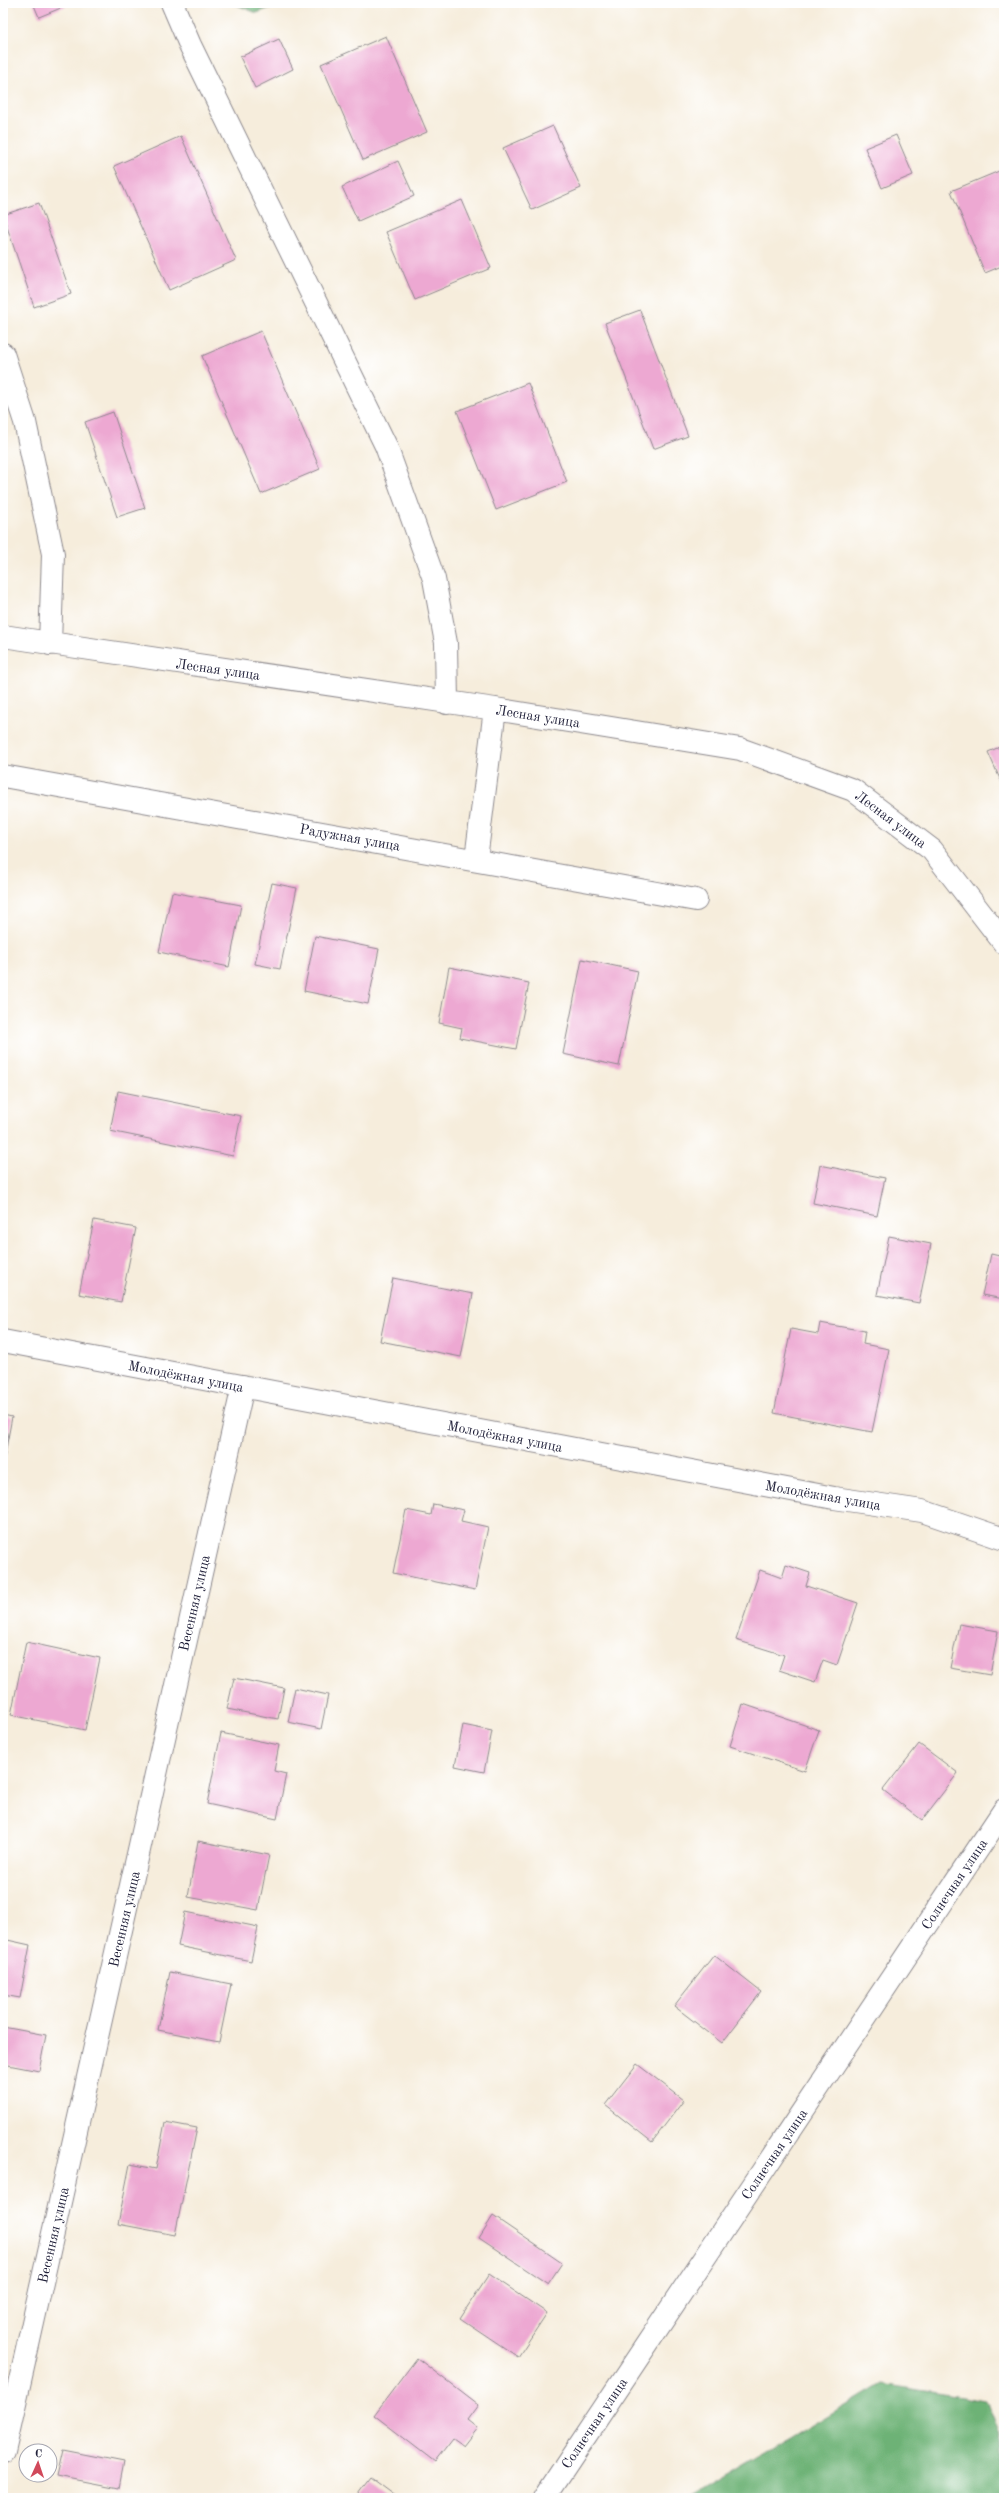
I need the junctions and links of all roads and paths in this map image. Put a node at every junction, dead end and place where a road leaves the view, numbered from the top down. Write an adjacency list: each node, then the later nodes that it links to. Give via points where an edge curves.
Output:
1 (172, 3): 5 (street, via 190,46 386,446 434,579 446,643)
2 (3, 354): 4 (street, via 25,422 53,554)
3 (3, 636): 4 (street, Лесная улица)
4 (50, 644): 5 (street, Лесная улица)
5 (447, 703): 6 (street, Лесная улица)
6 (495, 709): 8 (street); 10 (street, Лесная улица, via 740,749 853,790 932,850)
7 (3, 776): 8 (street, Радужная улица)
8 (476, 860): 9 (street, Радужная улица)
9 (696, 900)
10 (1004, 943)
11 (3, 1341): 12 (street, Молодёжная улица)
12 (243, 1386): 13 (street, Молодёжная улица, via 826,1497 922,1511); 15 (street, Весенняя улица)
13 (1004, 1539)
14 (1004, 1810): 16 (street, Солнечная улица)
15 (4, 2452)
16 (544, 2498)

